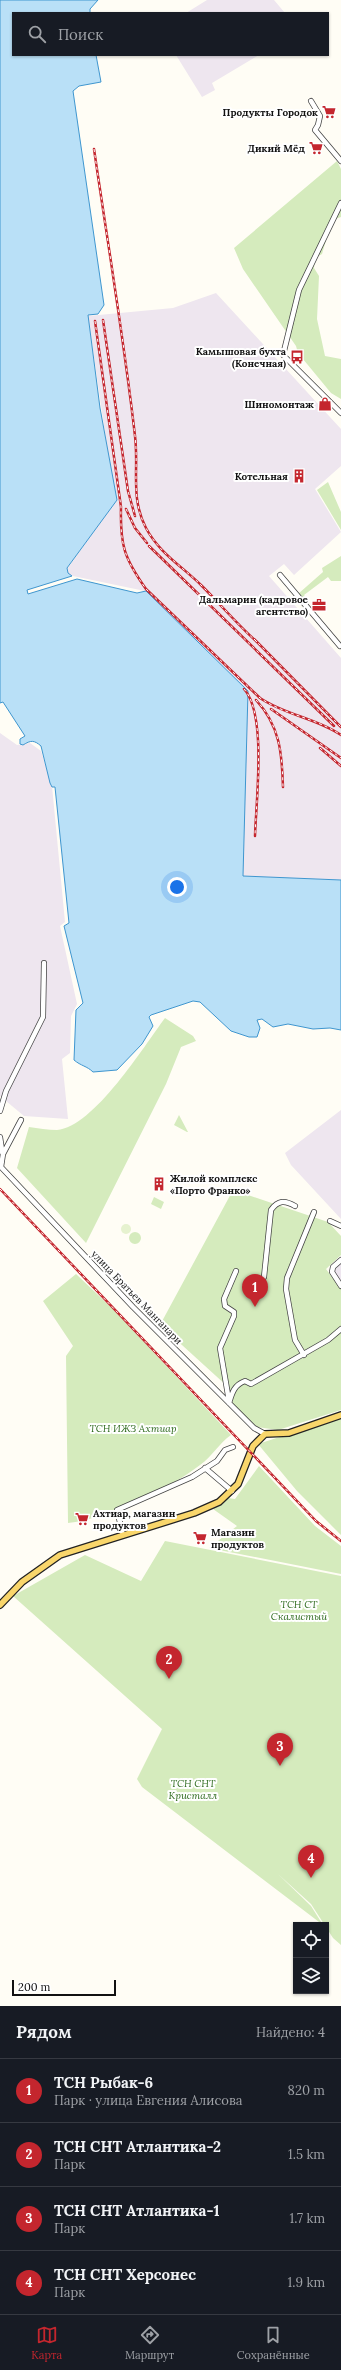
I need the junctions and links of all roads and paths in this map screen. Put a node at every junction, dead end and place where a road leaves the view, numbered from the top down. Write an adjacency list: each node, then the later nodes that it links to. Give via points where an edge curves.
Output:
1 (311, 100): 2 (street, via 320,116 315,130)
2 (341, 162)
3 (341, 203): 4 (street, via 299,290 283,355)
4 (341, 413)
5 (280, 575): 6 (street)
6 (341, 646)
7 (44, 963): 8 (street, via 43,1017 6,1091)
8 (0, 1111)
9 (21, 1120): 12 (street)
10 (0, 1137): 12 (street)
11 (0, 1149): 12 (street)
12 (3, 1154): 13 (street)
13 (1, 1167): 24 (street, улица Братьев Манганари, via 133,1307)
14 (295, 1206): 20 (street, via 288,1201 282,1201 275,1204 271,1210)
15 (314, 1212): 23 (street, via 287,1278 286,1289 295,1340)
16 (330, 1221): 17 (street)
17 (341, 1226)
18 (341, 1260): 21 (street, via 332,1272)
19 (236, 1271): 24 (street, via 224,1299 226,1306 234,1312 234,1316 220,1348)
20 (264, 1277)
21 (341, 1286)
22 (341, 1329): 23 (street)
23 (304, 1354): 24 (street, via 251,1384 245,1381 239,1383 233,1390)
24 (229, 1403): 26 (street, улица Братьев Манганари, via 254,1428)
25 (341, 1415): 26 (main road, via 289,1432)
26 (265, 1434): 29 (main road, via 254,1446 243,1474)
27 (233, 1447): 28 (street, via 225,1450 218,1461)
28 (205, 1468): 29 (street); 30 (street, via 164,1491 117,1510)
29 (232, 1491): 30 (main road, via 206,1509)
30 (123, 1535): 31 (main road, via 52,1559 22,1582)
31 (0, 1605)

